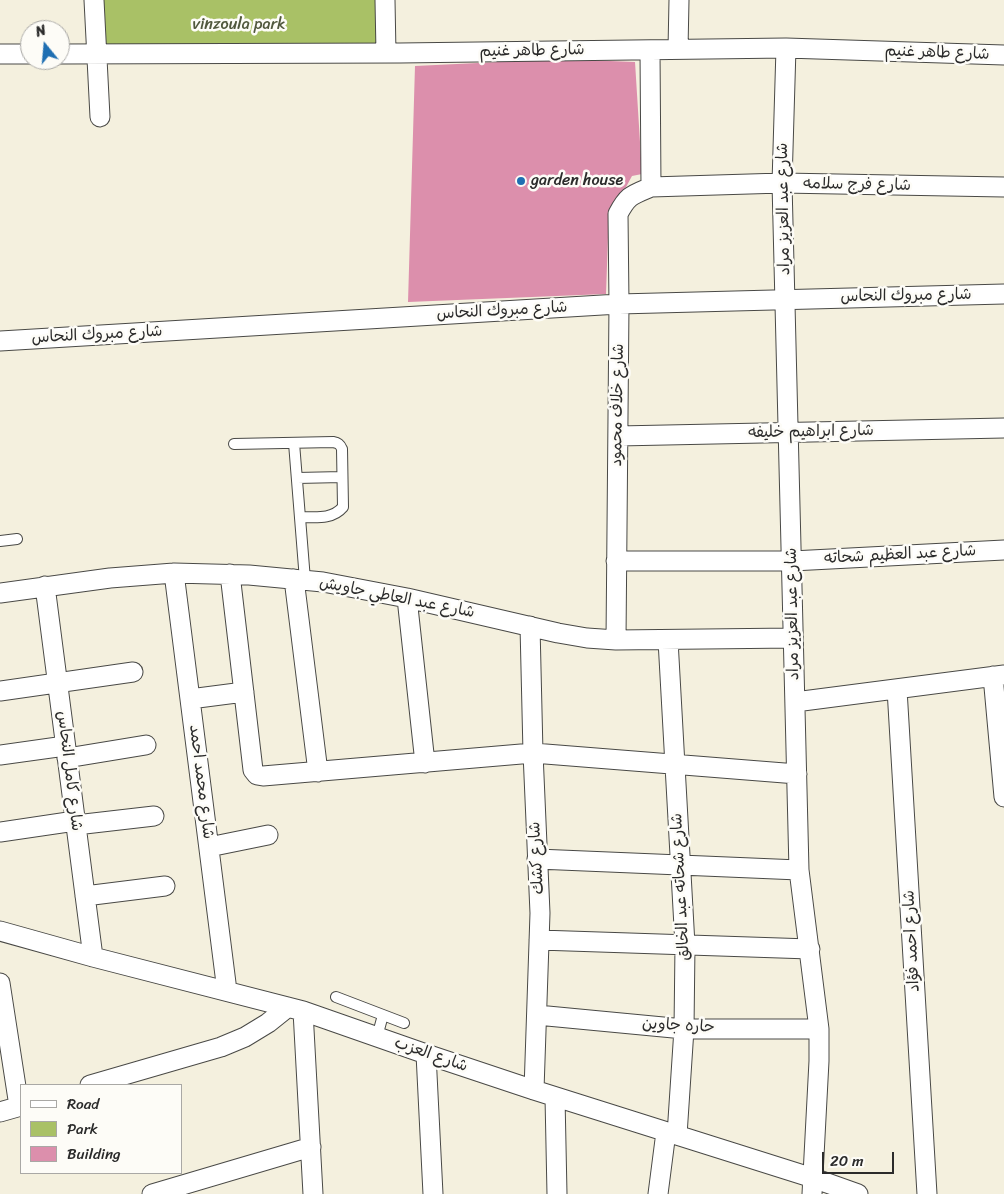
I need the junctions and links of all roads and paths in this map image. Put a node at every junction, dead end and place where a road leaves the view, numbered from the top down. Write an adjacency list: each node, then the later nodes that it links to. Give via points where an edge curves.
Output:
1 (94, 0): 7 (street)
2 (385, 0): 8 (street)
3 (679, 0): 5 (street)
4 (786, 48): 5 (street, شارع طاهر غنيم); 12 (street, شارع طاهر غنيم); 14 (street, شارع عبد العزيز مراد)
5 (678, 49): 6 (street, شارع طاهر غنيم)
6 (650, 50): 8 (street, شارع طاهر غنيم); 15 (street)
7 (96, 53): 8 (street, شارع طاهر غنيم); 11 (street, شارع طاهر غنيم); 13 (street)
8 (386, 53)
9 (0, 54): 10 (street)
10 (20, 54)
11 (70, 54)
12 (1004, 55)
13 (100, 117)
14 (782, 183): 15 (street, شارع فرج سلامه); 16 (street, شارع فرج سلامه); 18 (street, شارع عبد العزيز مراد)
15 (651, 187): 19 (street, شارع خلاف محمود, via 625,200 618,214)
16 (1004, 187)
17 (1004, 294): 18 (street, شارع مبروك النحاس)
18 (785, 299): 19 (street, شارع مبروك النحاس); 22 (street, شارع عبد العزيز مراد)
19 (619, 304): 20 (street, شارع مبروك النحاس); 23 (street, شارع خلاف محمود)
20 (0, 341)
21 (1004, 428): 22 (street, شارع ابراهيم خليفه)
22 (789, 432): 23 (street, شارع ابراهيم خليفه); 33 (street, شارع عبد العزيز مراد)
23 (618, 436): 32 (street, شارع خلاف محمود)
24 (294, 443): 25 (lane); 26 (lane, via 337,442 342,449); 27 (lane)
25 (234, 444)
26 (342, 477): 27 (lane); 28 (lane, via 343,507 339,512 328,517)
27 (297, 478): 28 (lane)
28 (300, 517): 36 (lane)
29 (17, 539): 30 (lane)
30 (0, 541)
31 (1004, 550): 33 (street, شارع عبد العظيم شحاته)
32 (616, 561): 33 (street, شارع عبد العظيم شحاته); 42 (street, شارع خلاف محمود)
33 (792, 561): 41 (street, شارع عبد العزيز مراد)
34 (174, 573): 35 (street, شارع عبد العاطي جاويش); 37 (street, شارع عبد العاطي جاويش); 50 (street, شارع محمد احمد)
35 (230, 574): 36 (street, شارع عبد العاطي جاويش); 49 (street)
36 (299, 580): 39 (street, شارع عبد العاطي جاويش); 58 (street)
37 (45, 586): 38 (street, شارع عبد العاطي جاويش); 46 (street, شارع كامل النحاس)
38 (0, 593)
39 (407, 598): 40 (street, شارع عبد العاطي جاويش); 56 (street)
40 (530, 626): 42 (street, شارع عبد العاطي جاويش, via 587,638); 54 (street, شارع كشك)
41 (794, 638): 43 (street, شارع عبد العاطي جاويش); 51 (street, شارع عبد العزيز مراد)
42 (616, 640): 43 (street, شارع عبد العاطي جاويش)
43 (668, 640): 57 (street, شارع شحاته عبد الخالق)
44 (133, 672): 46 (street)
45 (999, 675): 47 (street); 60 (street)
46 (57, 683): 48 (street); 53 (street, شارع كامل النحاس)
47 (897, 689): 51 (street); 101 (street, شارع احمد فؤاد)
48 (0, 692)
49 (244, 692): 50 (street); 58 (street, via 253,770 257,776)
50 (190, 699): 65 (street, شارع محمد احمد)
51 (795, 702): 59 (street, شارع عبد العزيز مراد)
52 (146, 746): 53 (street)
53 (66, 752): 55 (street); 62 (street, شارع كامل النحاس)
54 (532, 753): 56 (street); 57 (street); 66 (street, شارع كشك)
55 (0, 755)
56 (425, 763): 58 (street)
57 (675, 764): 59 (street); 67 (street, شارع شحاته عبد الخالق)
58 (318, 772)
59 (797, 774): 68 (street, شارع عبد العزيز مراد)
60 (1004, 797)
61 (154, 816): 62 (street)
62 (76, 823): 63 (street); 70 (street, شارع كامل النحاس)
63 (0, 832)
64 (268, 835): 65 (street)
65 (209, 847): 77 (street, شارع محمد احمد)
66 (537, 859): 67 (street); 72 (street, شارع كشك)
67 (681, 865): 68 (street); 73 (street, شارع شحاته عبد الخالق)
68 (799, 870): 74 (street, شارع عبد العزيز مراد)
69 (165, 886): 70 (street)
70 (85, 896): 75 (street, شارع كامل النحاس)
71 (0, 930): 75 (street, شارع العزب)
72 (539, 940): 73 (street); 81 (street, شارع كشك)
73 (685, 945): 74 (street); 83 (street, شارع شحاته عبد الخالق)
74 (810, 949): 84 (street, شارع عبد العزيز مراد)
75 (93, 957): 77 (street, شارع العزب)
76 (0, 983): 90 (street)
77 (227, 991): 79 (street, شارع العزب)
78 (336, 997): 80 (lane)
79 (295, 1009): 85 (street, شارع العزب); 87 (street, via 221,1047); 93 (street)
80 (383, 1015): 82 (lane); 85 (lane)
81 (537, 1015): 83 (street, حاره جاوين); 88 (street, شارع كشك)
82 (404, 1023)
83 (684, 1029): 84 (street, حاره جاوين); 92 (street, شارع شحاته عبد الخالق)
84 (819, 1029): 94 (street, شارع عبد العزيز مراد)
85 (376, 1037): 86 (street, شارع العزب)
86 (426, 1054): 88 (street, شارع العزب); 97 (street)
87 (93, 1084)
88 (534, 1090): 89 (street, شارع العزب)
89 (555, 1097): 92 (street, شارع العزب); 98 (street)
90 (20, 1106): 91 (street)
91 (0, 1112)
92 (672, 1133): 94 (street, شارع العزب); 99 (street, شارع شحاته عبد الخالق)
93 (311, 1148): 95 (street); 96 (street)
94 (813, 1186): 100 (street, شارع العزب)
95 (152, 1194)
96 (313, 1194)
97 (433, 1194)
98 (557, 1194)
99 (658, 1194)
100 (858, 1194)
101 (927, 1194)

